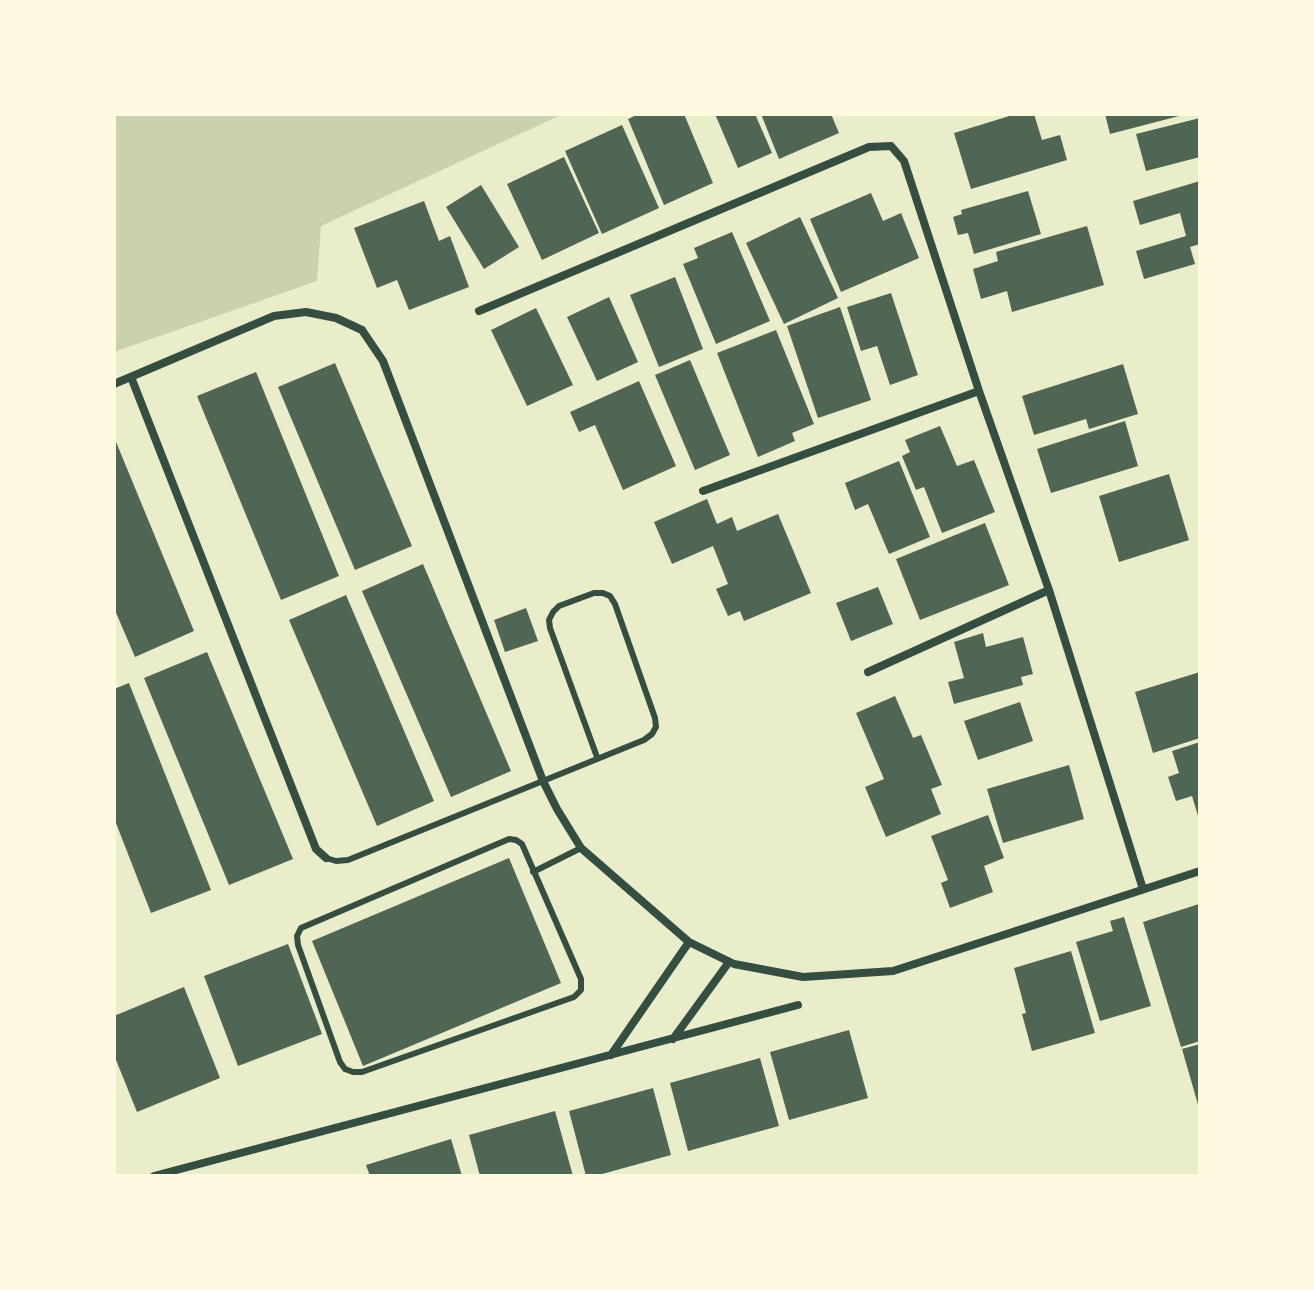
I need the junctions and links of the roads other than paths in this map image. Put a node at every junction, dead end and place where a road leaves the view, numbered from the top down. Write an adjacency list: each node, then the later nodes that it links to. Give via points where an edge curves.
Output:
1 (479, 311): 4 (street, via 869,147 891,146 904,161)
2 (131, 377): 3 (street); 9 (street, via 274,316 306,312 362,330 383,361); 11 (street, via 316,849)
3 (114, 384)
4 (979, 391): 5 (street); 6 (street)
5 (703, 491)
6 (1049, 590): 7 (street); 14 (street)
7 (868, 672)
8 (597, 757): 8 (lane, via 644,740 656,727 615,604 603,593 559,606 549,620); 9 (lane)
9 (543, 781): 10 (street); 11 (lane, via 348,860)
10 (581, 848): 13 (lane); 15 (street)
11 (326, 858)
12 (1200, 871): 14 (street)
13 (533, 872): 13 (lane, via 522,844 509,839 301,928 298,945 345,1069 362,1072 574,997 581,990 581,979)
14 (1143, 889): 16 (street, via 893,971 803,977)
15 (689, 942): 16 (street); 19 (street)
16 (729, 962): 18 (street)
17 (798, 1005): 18 (street)
18 (673, 1039): 19 (street)
19 (610, 1056): 20 (street)
20 (154, 1176)

